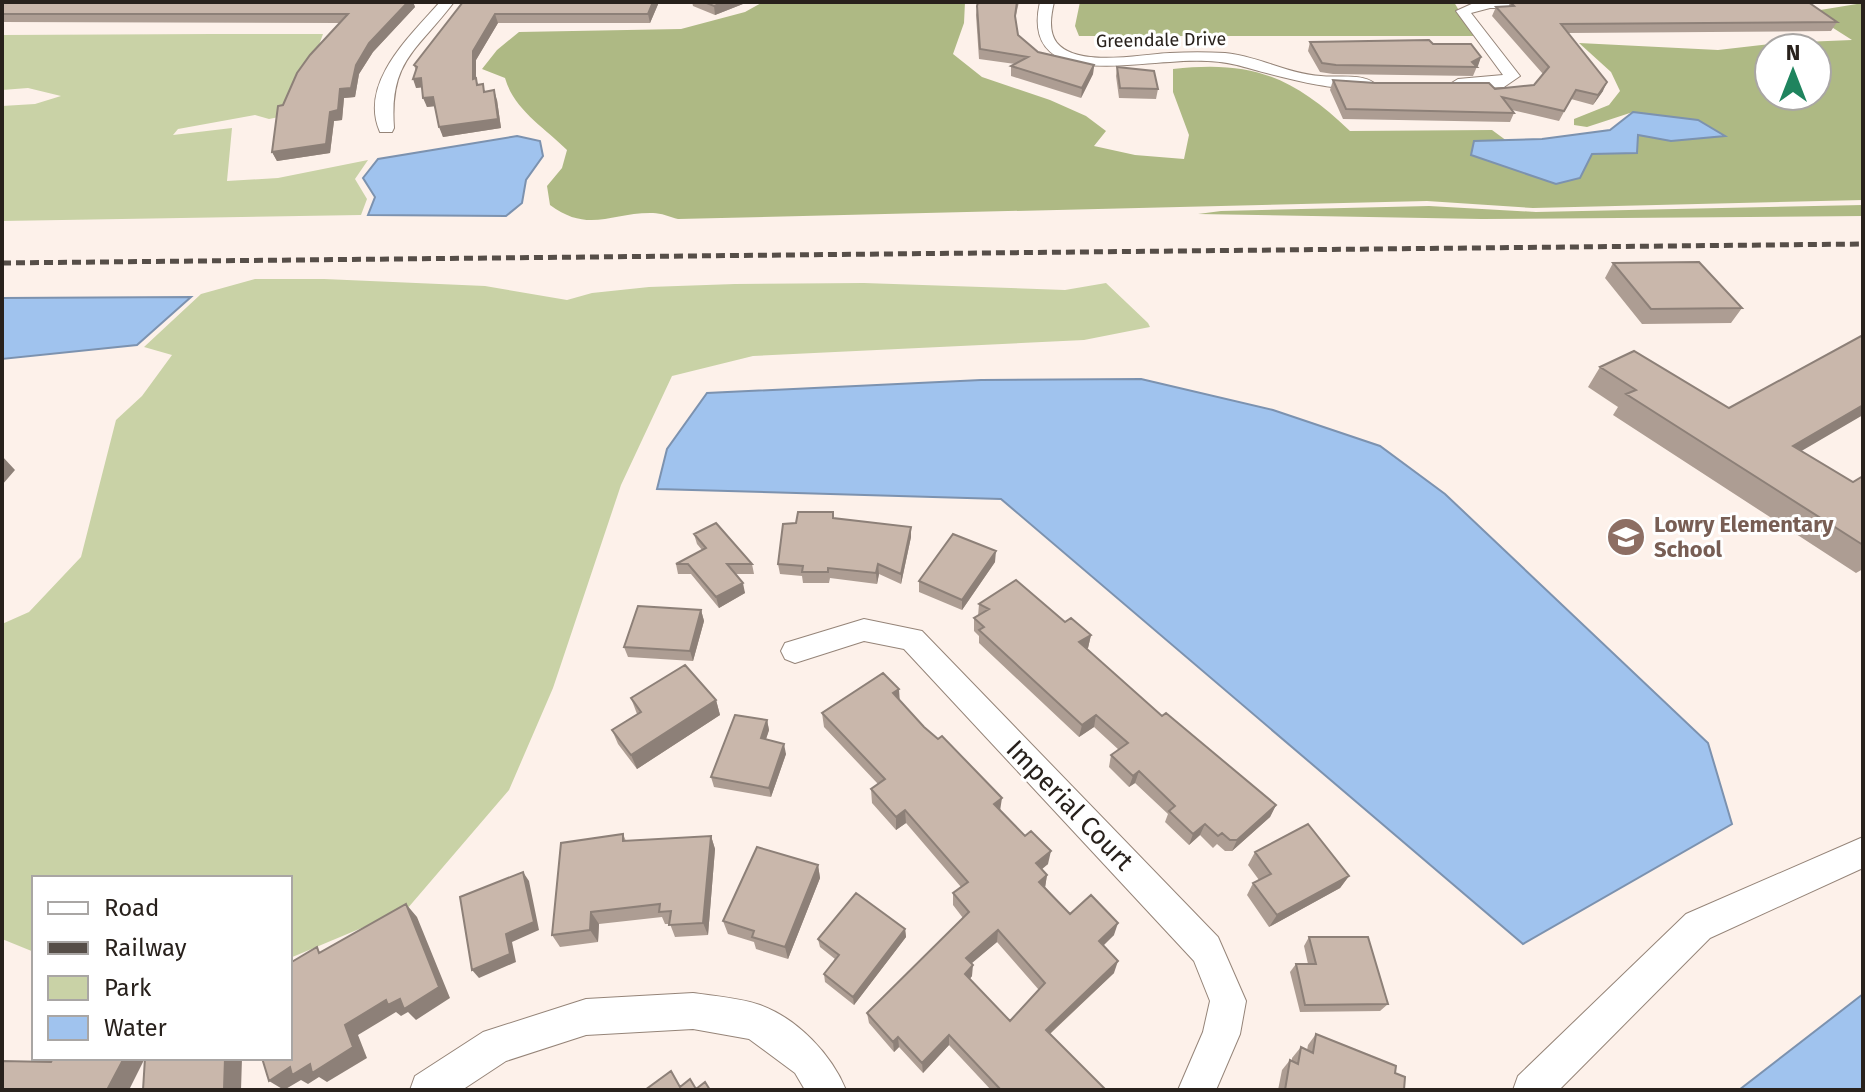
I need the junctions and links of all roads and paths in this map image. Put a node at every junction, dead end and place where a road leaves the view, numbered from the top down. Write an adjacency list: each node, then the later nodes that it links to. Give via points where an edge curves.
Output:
1 (447, 2): 6 (street, via 395,66 385,104)
2 (1047, 2): 4 (street, Greendale Drive, via 1043,20 1048,42 1078,59 1115,63 1228,58 1317,81)
3 (1561, 4): 5 (street, via 1466,8 1465,15 1512,76 1493,84)
4 (1378, 84)
5 (1439, 84)
6 (386, 128)
7 (795, 651): 11 (street, Imperial Court, via 864,630 912,639 1206,949 1228,1001 1221,1034)
8 (1863, 852): 12 (street, via 1698,926)
9 (429, 1090): 10 (street, via 496,1045 586,1017 693,1011 757,1022 808,1060)
10 (827, 1090)
11 (1197, 1090)
12 (1532, 1090)

